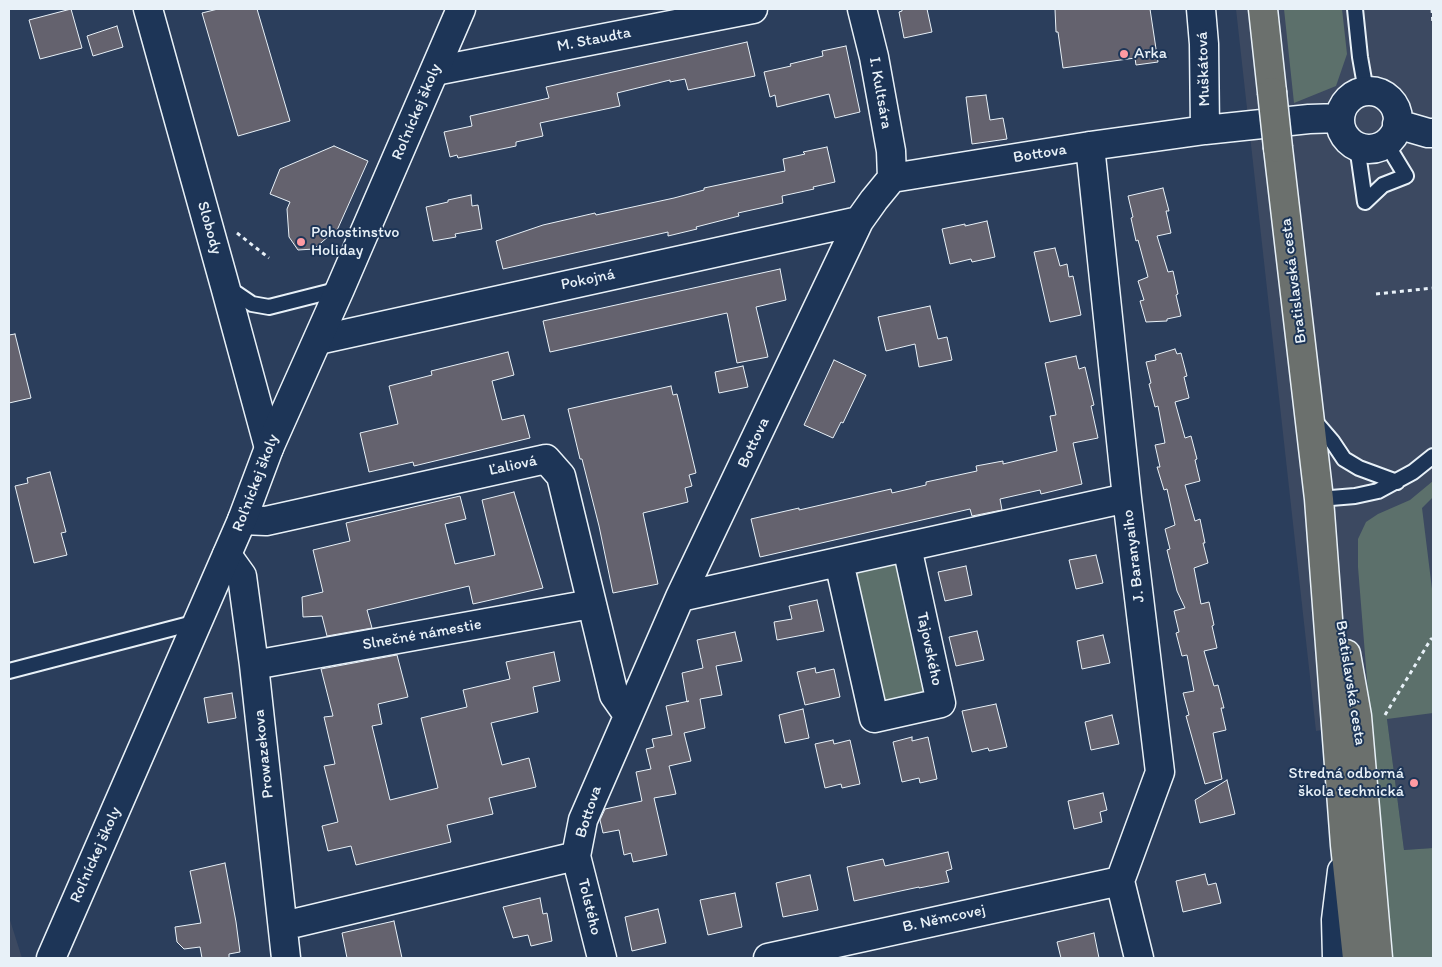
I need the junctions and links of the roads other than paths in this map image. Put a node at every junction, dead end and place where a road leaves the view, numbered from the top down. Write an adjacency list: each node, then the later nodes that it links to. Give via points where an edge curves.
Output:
1 (148, 9): 20 (street, Slobody)
2 (461, 9): 9 (street, Roľníckej školy)
3 (753, 9): 9 (street, M. Staudta)
4 (862, 9): 18 (street, I. Kultsára, via 874,57)
5 (1201, 9): 13 (street, Muškátová)
6 (1263, 9): 11 (main road, Bratislavská cesta)
7 (1267, 9): 11 (main road, Bratislavská cesta)
8 (1356, 9): 10 (lane)
9 (435, 71): 21 (street, Roľníckej školy)
10 (1366, 91): 12 (street, via 1348,100); 15 (street, via 1382,94 1396,110 1398,120)
11 (1272, 92): 23 (main road, Bratislavská cesta, bridge)
12 (1340, 118): 13 (street, Bottova); 17 (street, via 1341,129)
13 (1205, 130): 16 (street, Bottova)
14 (1433, 133): 15 (street)
15 (1392, 134): 17 (street, via 1374,148); 17 (lane, via 1406,176 1383,185 1365,202)
16 (1090, 146): 18 (street, Bottova); 27 (street, J. Baranyaiho)
17 (1356, 146)
18 (892, 178): 19 (street, Bottova)
19 (859, 221): 22 (street, Pokojná); 33 (street, Bottova)
20 (225, 286): 21 (lane, via 252,304 268,307); 24 (street, Slobody)
21 (340, 289): 22 (street, Roľníckej školy)
22 (318, 340): 24 (street, Roľníckej školy)
23 (1310, 416): 26 (lane, via 1344,459); 28 (main road, Bratislavská cesta)
24 (269, 448): 29 (street, Roľníckej školy)
25 (1433, 456): 26 (lane)
26 (1397, 482): 28 (lane, via 1378,491)
27 (1127, 498): 30 (street); 41 (street, J. Baranyaiho, via 1160,772)
28 (1319, 499): 39 (main road, Bratislavská cesta); 50 (main road, Bratislavská cesta, via 1357,716)
29 (242, 520): 31 (street, Roľníckej školy); 34 (street, Ľaliová, via 266,521 546,459 561,476)
30 (907, 547): 32 (street); 32 (street, Tajovského, via 941,703 932,706 874,718)
31 (227, 555): 35 (street, Roľníckej školy); 36 (street, Prowazekova, via 242,576)
32 (839, 562): 33 (street)
33 (680, 597): 38 (street, Bottova)
34 (591, 604): 36 (street, Slnečné námestie); 38 (street, Ľaliová, via 614,695)
35 (198, 622): 37 (lane); 43 (street, Roľníckej školy)
36 (254, 665): 42 (street, Prowazekova)
37 (9, 671)
38 (628, 715): 40 (street, Bottova, via 583,820)
39 (1345, 845): 48 (street, via 1336,920); 49 (main road, Bratislavská cesta)
40 (576, 856): 42 (street, Bottova); 45 (street, Tolstého)
41 (1120, 881): 46 (street, B. Němcovej); 47 (street)
42 (283, 926): 44 (street, Prowazekova)
43 (51, 958)
44 (286, 958)
45 (602, 958)
46 (768, 958)
47 (1138, 958)
48 (1337, 958)
49 (1357, 958)
50 (1378, 958)

